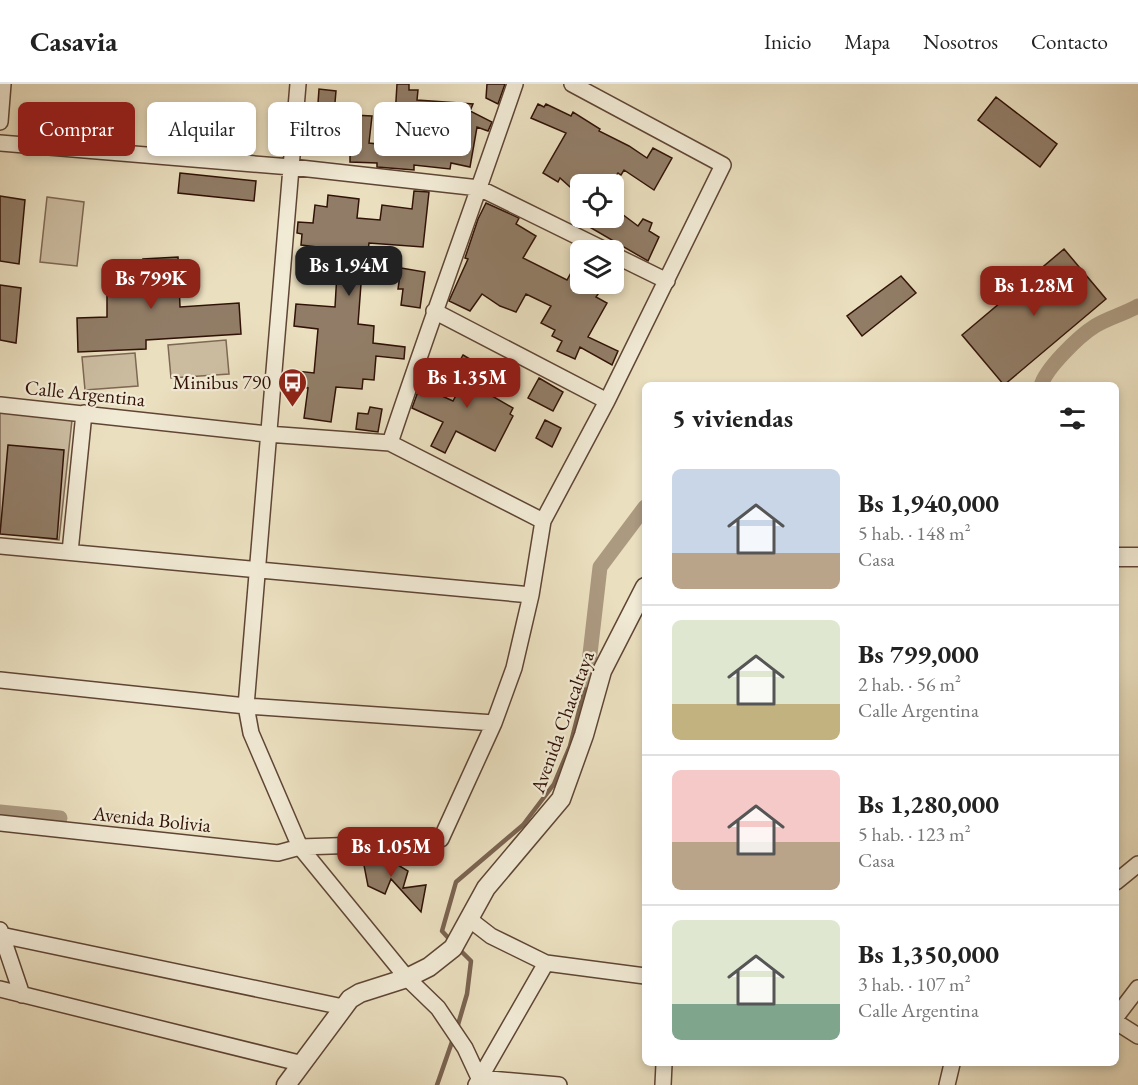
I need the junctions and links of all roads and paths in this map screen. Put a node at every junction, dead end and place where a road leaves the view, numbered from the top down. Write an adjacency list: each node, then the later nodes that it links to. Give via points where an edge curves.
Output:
1 (3, 84): 5 (street)
2 (298, 84): 7 (street)
3 (515, 84): 8 (street)
4 (572, 84): 11 (street, via 723,165)
5 (0, 122)
6 (0, 143): 7 (street)
7 (291, 167): 8 (street); 16 (street)
8 (480, 188): 9 (street); 12 (street)
9 (584, 240)
10 (624, 260): 11 (street)
11 (667, 281): 13 (street)
12 (434, 310): 13 (street); 17 (street)
13 (607, 401): 18 (street)
14 (0, 405): 15 (street, Calle Argentina)
15 (84, 413): 16 (street, Calle Argentina); 20 (street)
16 (267, 434): 17 (street, Calle Argentina); 23 (street)
17 (390, 443): 18 (street, Calle Argentina)
18 (543, 521): 25 (street)
19 (0, 546): 20 (street)
20 (70, 552): 23 (street)
21 (1119, 557): 22 (street)
22 (1138, 557)
23 (257, 569): 25 (street); 27 (street)
24 (642, 593): 33 (street, Avenida Chacaltaya, via 602,671 561,799 486,888)
25 (531, 595): 28 (street, via 514,668)
26 (0, 680): 27 (street)
27 (246, 706): 28 (street); 30 (street, via 251,733)
28 (494, 723): 30 (street, Avenida Bolivia, via 441,839)
29 (0, 823): 30 (street, Avenida Bolivia, via 278,853)
30 (300, 847): 37 (street)
31 (1138, 864): 32 (street)
32 (1119, 880)
33 (469, 919): 35 (street, via 491,936); 37 (street, Avenida Chacaltaya, via 453,948 429,967)
34 (1, 932): 40 (street); 41 (street)
35 (546, 963): 36 (street); 48 (street)
36 (642, 976)
37 (406, 978): 41 (street, Avenida Chacaltaya, via 360,993); 48 (street, via 438,1008 465,1048)
38 (1138, 988): 42 (street)
39 (0, 989): 40 (street)
40 (22, 995): 45 (street)
41 (343, 1007): 45 (street, Avenida Chacaltaya)
42 (1119, 1013)
43 (1119, 1024): 44 (street)
44 (1138, 1036)
45 (303, 1064): 49 (street, Avenida Chacaltaya)
46 (664, 1066): 51 (street)
47 (952, 1066): 52 (street)
48 (477, 1082): 50 (street)
49 (286, 1085)
50 (559, 1085)
51 (663, 1085)
52 (947, 1085)

